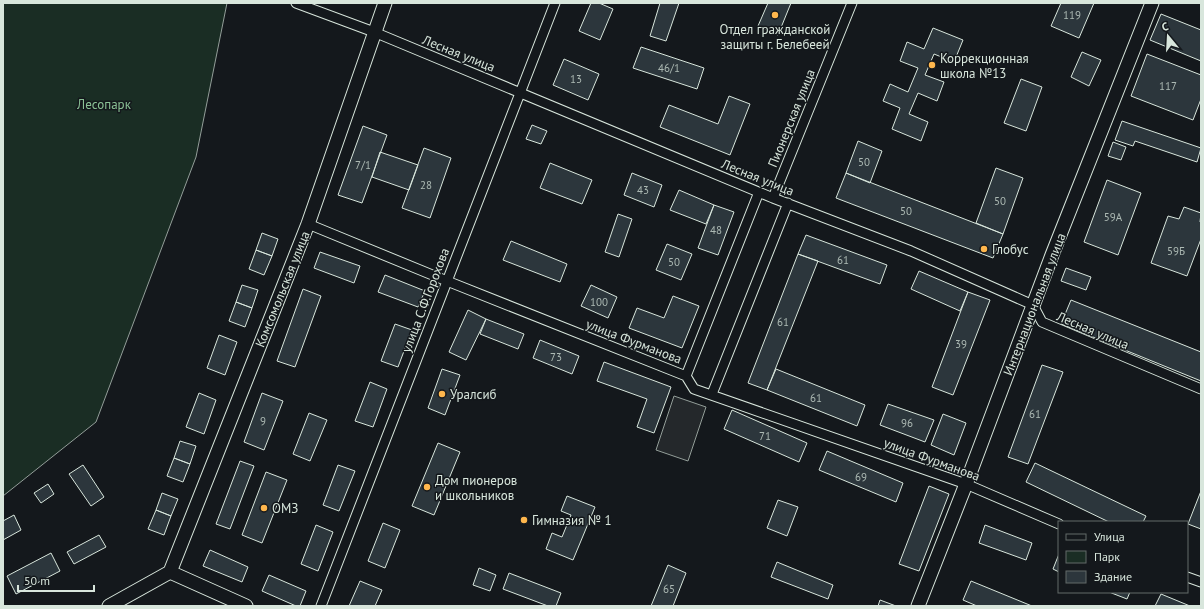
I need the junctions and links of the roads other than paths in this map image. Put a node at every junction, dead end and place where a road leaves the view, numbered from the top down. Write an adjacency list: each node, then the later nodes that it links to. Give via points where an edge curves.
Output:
1 (298, 3): 6 (street, Лесная улица)
2 (385, 3): 6 (street, Комсомольская улица)
3 (555, 3): 7 (street, улица С.Ф.Горохова)
4 (852, 3): 9 (street, Пионерская улица)
5 (1152, 3): 13 (street, Интернациональная улица)
6 (374, 32): 7 (street, Лесная улица); 11 (street, Комсомольская улица)
7 (519, 92): 8 (street, Лесная улица); 12 (street, улица С.Ф.Горохова)
8 (759, 192): 9 (street, Лесная улица); 14 (street)
9 (773, 198): 10 (street, Лесная улица)
10 (788, 203): 13 (street, Лесная улица, via 911,251); 16 (street)
11 (308, 224): 12 (street, улица Фурманова); 19 (street, Комсомольская улица)
12 (447, 282): 14 (street, улица Фурманова); 24 (street, улица С.Ф.Горохова)
13 (1033, 305): 15 (street, Лесная улица, via 1042,322); 17 (street, Интернациональная улица)
14 (686, 376): 16 (street, улица Фурманова, via 694,389)
15 (1201, 389)
16 (712, 394): 17 (street, улица Фурманова)
17 (966, 484): 18 (street, улица Фурманова); 25 (street, Интернациональная улица)
18 (1058, 524)
19 (170, 572): 22 (street); 23 (street)
20 (1188, 577): 21 (street)
21 (1201, 582)
22 (109, 606)
23 (246, 606)
24 (321, 606)
25 (918, 606)

